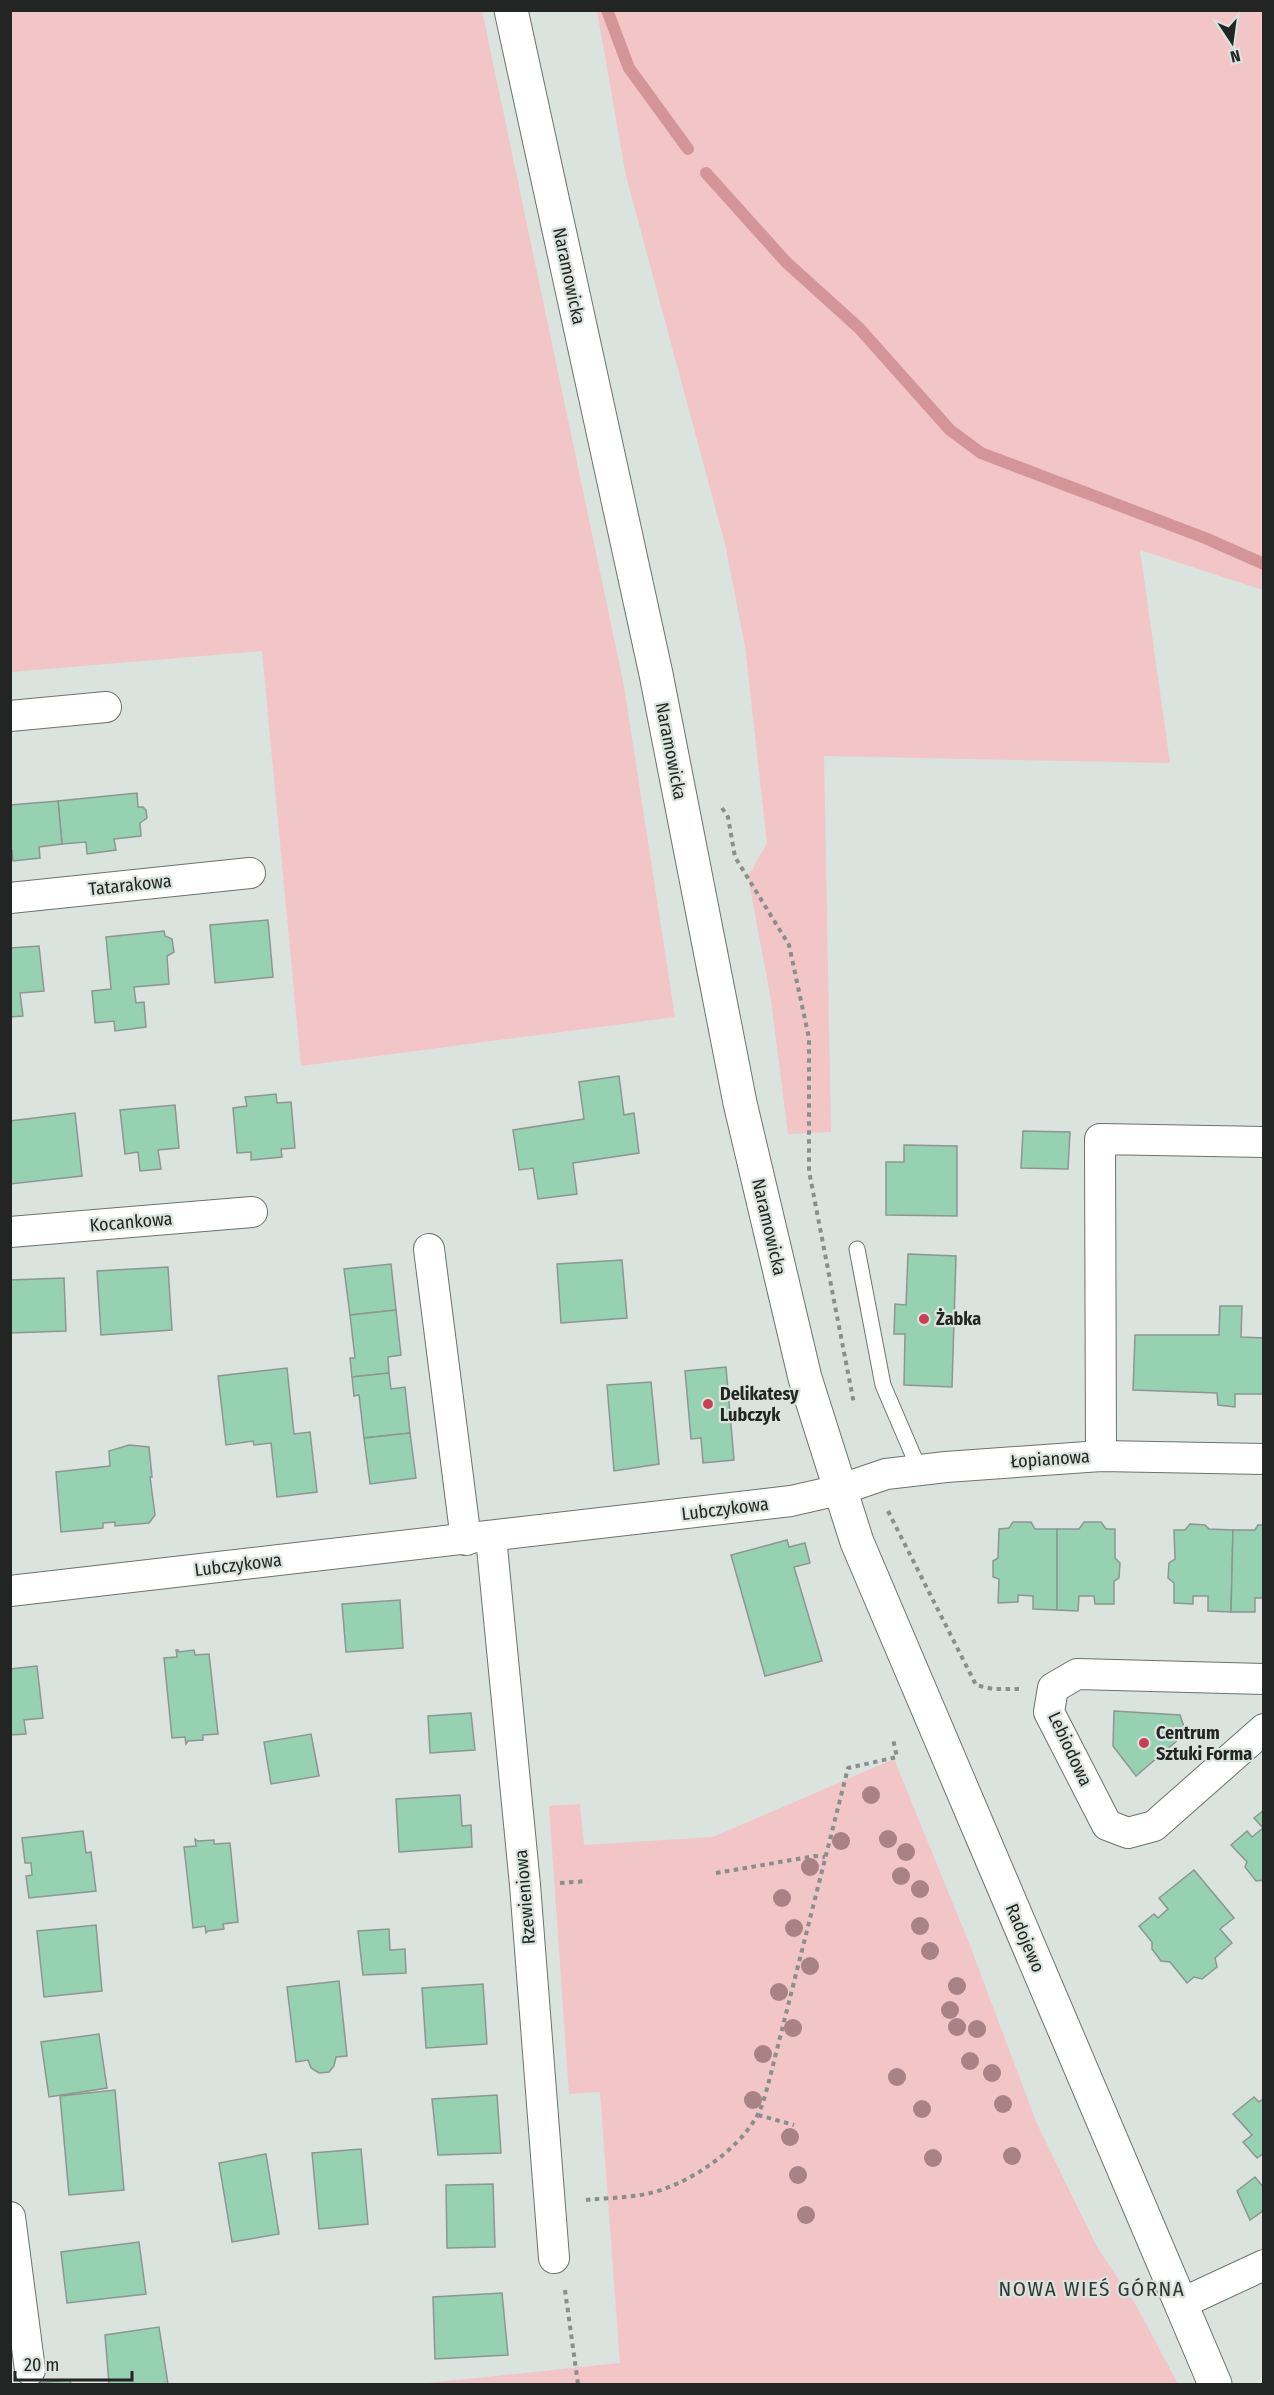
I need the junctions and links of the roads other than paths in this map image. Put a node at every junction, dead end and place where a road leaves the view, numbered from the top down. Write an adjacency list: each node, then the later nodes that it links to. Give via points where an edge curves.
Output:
1 (511, 10): 14 (street, Naramowicka, via 656,674 740,1103 794,1338)
2 (106, 707): 3 (street)
3 (10, 716)
4 (249, 873): 5 (street, Tatarakowa)
5 (10, 898)
6 (1263, 1142): 11 (street, via 1100,1139)
7 (252, 1212): 8 (street, Kocankowa)
8 (10, 1232)
9 (429, 1249): 15 (street)
10 (857, 1249): 13 (lane, via 883,1385)
11 (1101, 1456): 12 (street, Łopianowa); 13 (street, Łopianowa)
12 (1263, 1459)
13 (919, 1469): 14 (street, Łopianowa, via 886,1474)
14 (839, 1490): 15 (street, Lubczykowa, via 790,1501); 22 (street, Radojewo, via 857,1542)
15 (478, 1538): 16 (street, Lubczykowa); 20 (street, Rzewieniowa, via 525,1885)
16 (10, 1591)
17 (1263, 1679): 18 (street, Lebiodowa, via 1077,1674 1053,1688 1049,1712 1107,1825 1128,1833 1154,1826)
18 (1263, 1729)
19 (10, 2217): 23 (street)
20 (554, 2258)
21 (1263, 2265): 22 (street)
22 (1180, 2304): 24 (street, Radojewo)
23 (30, 2370)
24 (1215, 2385)

